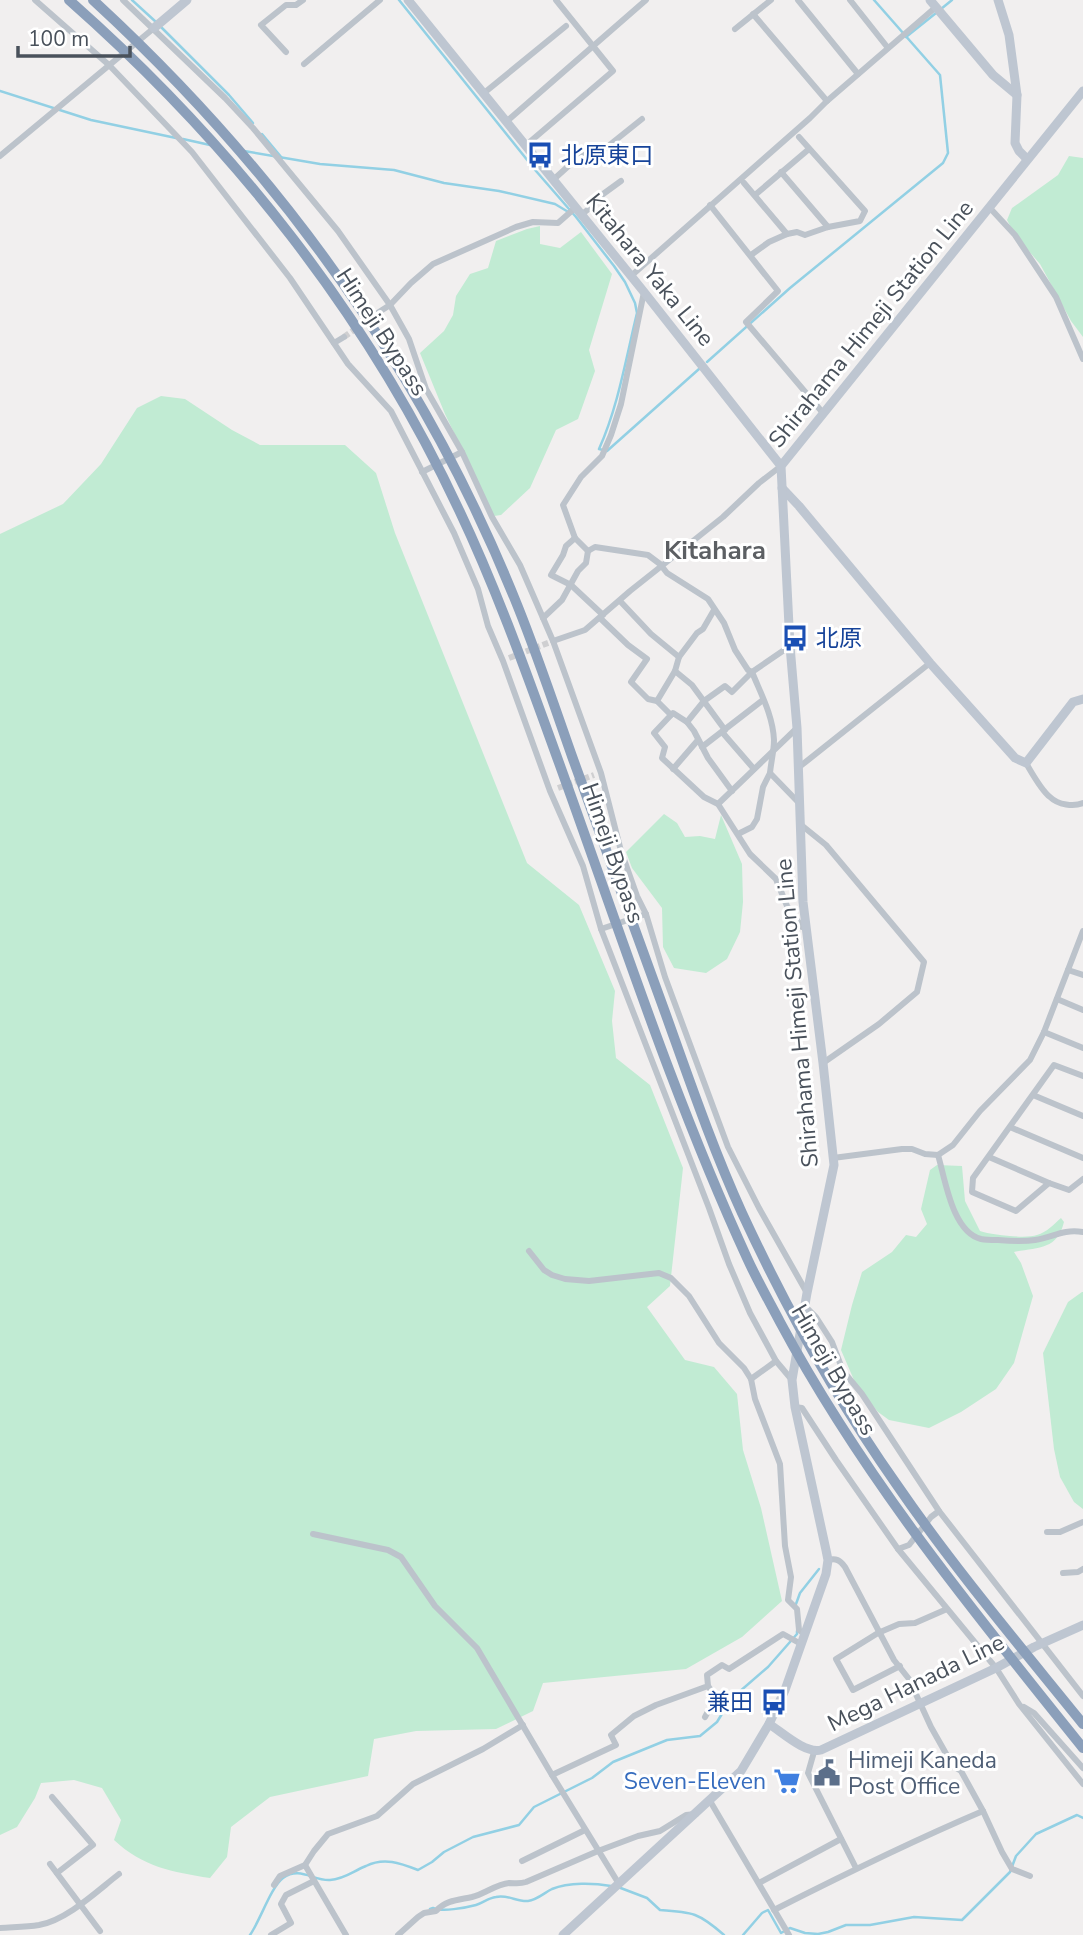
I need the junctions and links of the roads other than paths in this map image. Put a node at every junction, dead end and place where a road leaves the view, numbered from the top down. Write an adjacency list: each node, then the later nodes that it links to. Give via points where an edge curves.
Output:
1 (34, 0): 25 (street)
2 (69, 0): 155 (highway, Himeji Bypass, via 200,126 246,180 345,309 405,406 459,508 503,611 672,1077 749,1262 835,1419 914,1534)
3 (93, 0): 153 (highway, Himeji Bypass, via 211,117 321,251 383,342 442,442 517,605 741,1210 843,1404 896,1484)
4 (123, 0): 19 (street)
5 (187, 0): 19 (main road)
6 (303, 0): 15 (street, via 296,5)
7 (380, 0): 24 (street)
8 (408, 0): 28 (main road, Kitahara Yaka Line)
9 (646, 0): 21 (street)
10 (771, 0): 17 (street)
11 (798, 0): 26 (street)
12 (850, 0): 22 (street)
13 (998, 0): 29 (main road, via 1009,35)
14 (560, 1): 21 (street)
15 (285, 2): 23 (street, via 261,25)
16 (933, 4): 22 (street); 29 (main road, via 992,75)
17 (753, 14): 20 (street); 30 (street)
18 (566, 26): 28 (street)
19 (154, 28): 25 (street); 51 (street, via 253,128 338,232)
20 (735, 29)
21 (593, 46): 32 (street); 34 (street, via 613,71)
22 (888, 48): 26 (street)
23 (286, 52)
24 (304, 64)
25 (108, 65): 36 (street); 54 (street, via 192,152)
26 (858, 74): 30 (street)
27 (1083, 91): 37 (main road, Shirahama Himeji Station Line)
28 (484, 93): 32 (main road, Kitahara Yaka Line)
29 (1017, 95): 37 (main road, via 1015,144)
30 (827, 101): 43 (street)
31 (642, 119): 39 (street, via 597,155 584,152)
32 (506, 122): 34 (main road, Kitahara Yaka Line)
33 (799, 137): 35 (street)
34 (525, 146): 39 (main road, Kitahara Yaka Line)
35 (809, 149): 38 (street); 46 (street, via 865,211 860,221)
36 (0, 156)
37 (1027, 159): 44 (main road, Shirahama Himeji Station Line)
38 (781, 173): 42 (street); 46 (street)
39 (552, 180): 45 (main road, Kitahara Yaka Line)
40 (621, 181): 45 (street, via 596,204)
41 (744, 183): 42 (street)
42 (755, 195): 47 (street)
43 (710, 205): 48 (street); 49 (street)
44 (989, 207): 55 (street, via 1015,235 1056,297); 56 (main road, Shirahama Himeji Station Line)
45 (578, 211): 49 (main road, Kitahara Yaka Line); 51 (street, via 558,223 516,227 433,264)
46 (828, 227): 47 (street, via 805,235)
47 (787, 234): 48 (street)
48 (751, 255): 56 (street, via 778,291 746,322)
49 (631, 276): 50 (main road, Kitahara Yaka Line)
50 (644, 292): 58 (main road, Kitahara Yaka Line); 61 (street, via 611,435 602,456 563,505)
51 (390, 305): 52 (street); 57 (street, via 409,339 426,389)
52 (379, 312)
53 (344, 337): 54 (street)
54 (334, 343): 59 (street, via 391,411)
55 (1083, 359)
56 (823, 413): 58 (main road, Shirahama Himeji Station Line)
57 (462, 452): 59 (street); 68 (street)
58 (781, 466): 60 (main road, Shirahama Himeji Station Line); 63 (street)
59 (422, 472): 92 (street, via 478,589)
60 (782, 488): 70 (main road, Shirahama Himeji Station Line); 72 (main road)
61 (575, 538): 62 (street); 64 (street, via 551,575)
62 (588, 551): 63 (street, via 595,547 648,555); 64 (street, via 586,564)
63 (661, 567): 65 (street); 66 (street, via 708,599)
64 (571, 585): 67 (street); 68 (street)
65 (620, 601): 67 (street); 71 (street)
66 (714, 610): 71 (street); 74 (street)
67 (601, 616): 69 (street, via 585,630); 77 (street, via 648,659 631,682 648,699)
68 (542, 618): 69 (street)
69 (553, 640): 99 (street)
70 (790, 646): 74 (street); 81 (main road, Shirahama Himeji Station Line)
71 (679, 657): 73 (street)
72 (930, 663): 86 (main road, via 1015,758); 87 (street)
73 (676, 671): 77 (street); 78 (street)
74 (752, 672): 76 (street); 78 (street, via 732,692 725,686)
75 (1083, 699): 86 (main road, via 1073,702)
76 (763, 700): 82 (street); 85 (street, via 773,730)
77 (657, 701): 79 (street)
78 (704, 701): 80 (street); 82 (street)
79 (671, 715): 80 (street); 88 (street, via 654,733 665,747 662,758)
80 (687, 722): 83 (street)
81 (797, 728): 85 (street); 87 (main road, Shirahama Himeji Station Line)
82 (723, 731): 84 (street); 89 (street)
83 (698, 740): 84 (street); 88 (street)
84 (702, 747): 93 (street)
85 (773, 751): 89 (street); 90 (street)
86 (1026, 764): 95 (street, via 1050,798 1070,806)
87 (798, 768): 94 (main road, Shirahama Himeji Station Line)
88 (673, 769): 96 (street)
89 (754, 769): 93 (street)
90 (770, 773): 94 (street); 98 (street, via 757,819)
91 (558, 788): 92 (street)
92 (550, 791): 101 (street, via 583,866)
93 (732, 791): 96 (street)
94 (799, 803): 97 (main road, Shirahama Himeji Station Line)
95 (1083, 803)
96 (718, 804): 98 (street)
97 (800, 823): 100 (main road, Shirahama Himeji Station Line); 110 (street, via 825,845 924,962 917,992)
98 (738, 834): 100 (street, via 750,854 776,879 787,906)
99 (646, 914): 101 (street); 123 (street, via 728,1147)
100 (806, 927): 110 (main road, Shirahama Himeji Station Line)
101 (601, 929): 125 (street, via 729,1264)
102 (1083, 931): 103 (street)
103 (1081, 941): 104 (street)
104 (1068, 970): 105 (street); 106 (street)
105 (1083, 975)
106 (1056, 999): 107 (street); 108 (street)
107 (1083, 1010)
108 (1044, 1032): 109 (street); 115 (street, via 1030,1060 953,1145)
109 (1083, 1048)
110 (823, 1063): 117 (main road, Shirahama Himeji Station Line)
111 (1083, 1076): 112 (street, via 1054,1065)
112 (1033, 1095): 113 (street); 114 (street)
113 (1083, 1116)
114 (1010, 1127): 116 (street); 118 (street)
115 (938, 1155): 117 (street, via 902,1149); 121 (street, via 950,1202 967,1230 979,1239 1022,1242 1061,1232)
116 (989, 1157): 120 (street); 120 (street, via 973,1178 972,1192 1016,1211)
117 (833, 1158): 123 (main road, Shirahama Himeji Station Line)
118 (1083, 1158)
119 (1083, 1179): 120 (street, via 1069,1190)
120 (1049, 1183)
121 (1083, 1232)
122 (528, 1251): 126 (street, via 544,1270 565,1279 608,1280 659,1273 671,1278)
123 (807, 1293): 124 (main road, Shirahama Himeji Station Line)
124 (805, 1306): 127 (main road, Shirahama Himeji Station Line); 129 (street, via 832,1342 843,1371)
125 (776, 1361): 126 (street); 127 (street)
126 (751, 1379): 140 (street, via 780,1464 791,1577 788,1600)
127 (792, 1380): 128 (main road, Shirahama Himeji Station Line)
128 (795, 1407): 133 (street, via 802,1408); 134 (main road, Shirahama Himeji Station Line)
129 (939, 1511): 133 (street, via 909,1545); 142 (street)
130 (1083, 1522): 131 (street)
131 (1047, 1532)
132 (313, 1534): 154 (street, via 401,1557 436,1606 477,1648)
133 (898, 1549): 137 (street)
134 (828, 1560): 139 (street, via 840,1560 845,1567); 140 (main road, Shirahama Himeji Station Line)
135 (1081, 1572): 136 (street)
136 (1063, 1573)
137 (947, 1609): 139 (street); 144 (street)
138 (1083, 1625): 142 (main road, Mega Hanada Line)
139 (878, 1633): 143 (street); 143 (street, via 836,1659 853,1690)
140 (804, 1634): 141 (main road, Shirahama Himeji Station Line)
141 (796, 1641): 146 (street, via 783,1634 729,1669 722,1665 707,1675); 152 (main road, Shirahama Himeji Station Line, via 785,1690)
142 (1043, 1644): 144 (main road, Mega Hanada Line); 145 (street)
143 (900, 1666): 149 (street)
144 (996, 1668): 149 (main road, Mega Hanada Line); 150 (street)
145 (1068, 1676): 147 (street); 148 (street)
146 (708, 1686): 151 (street, via 716,1697); 158 (street, via 634,1716 611,1735 616,1745)
147 (1083, 1687)
148 (1083, 1696)
149 (920, 1704): 156 (main road, Mega Hanada Line); 162 (street)
150 (1019, 1704): 157 (street, via 1034,1713); 159 (street)
151 (705, 1717)
152 (769, 1724): 156 (main road, Mega Hanada Line); 161 (main road, Shirahama Himeji Station Line, via 741,1771)
153 (1083, 1724)
154 (523, 1726): 158 (street); 171 (street, via 413,1784 377,1816 328,1834)
155 (1083, 1748)
156 (814, 1752): 166 (street, via 808,1773)
157 (1083, 1768)
158 (552, 1775): 164 (street)
159 (1083, 1784)
160 (52, 1797): 173 (street, via 93,1845)
161 (710, 1801): 163 (main road, Shirahama Himeji Station Line); 177 (street)
162 (983, 1811): 172 (street); 175 (street, via 1012,1869)
163 (697, 1814): 165 (street, via 686,1815); 167 (main road, Shirahama Himeji Station Line)
164 (585, 1830): 168 (street); 169 (street)
165 (660, 1831): 167 (street); 168 (street)
166 (841, 1839): 172 (street); 177 (street)
167 (668, 1840): 179 (main road, Shirahama Himeji Station Line)
168 (598, 1851): 179 (street); 189 (street, via 526,1882 458,1898 424,1913)
169 (522, 1861)
170 (50, 1864): 173 (street)
171 (307, 1868): 176 (street); 178 (street, via 280,1877)
172 (856, 1868): 181 (street)
173 (57, 1872): 180 (street)
174 (119, 1874): 180 (street)
175 (1030, 1876)
176 (314, 1881): 187 (street, via 286,1895 281,1904 291,1923); 188 (street)
177 (759, 1883): 181 (street)
178 (274, 1885)
179 (616, 1887): 190 (main road, Shirahama Himeji Station Line)
180 (81, 1904): 182 (street); 185 (street)
181 (774, 1910): 191 (street)
182 (42, 1924): 184 (street); 186 (street)
183 (0, 1928): 184 (street)
184 (10, 1931)
185 (100, 1931)
186 (42, 1935)
187 (271, 1935)
188 (346, 1935)
189 (398, 1935)
190 (564, 1935)
191 (789, 1935)

